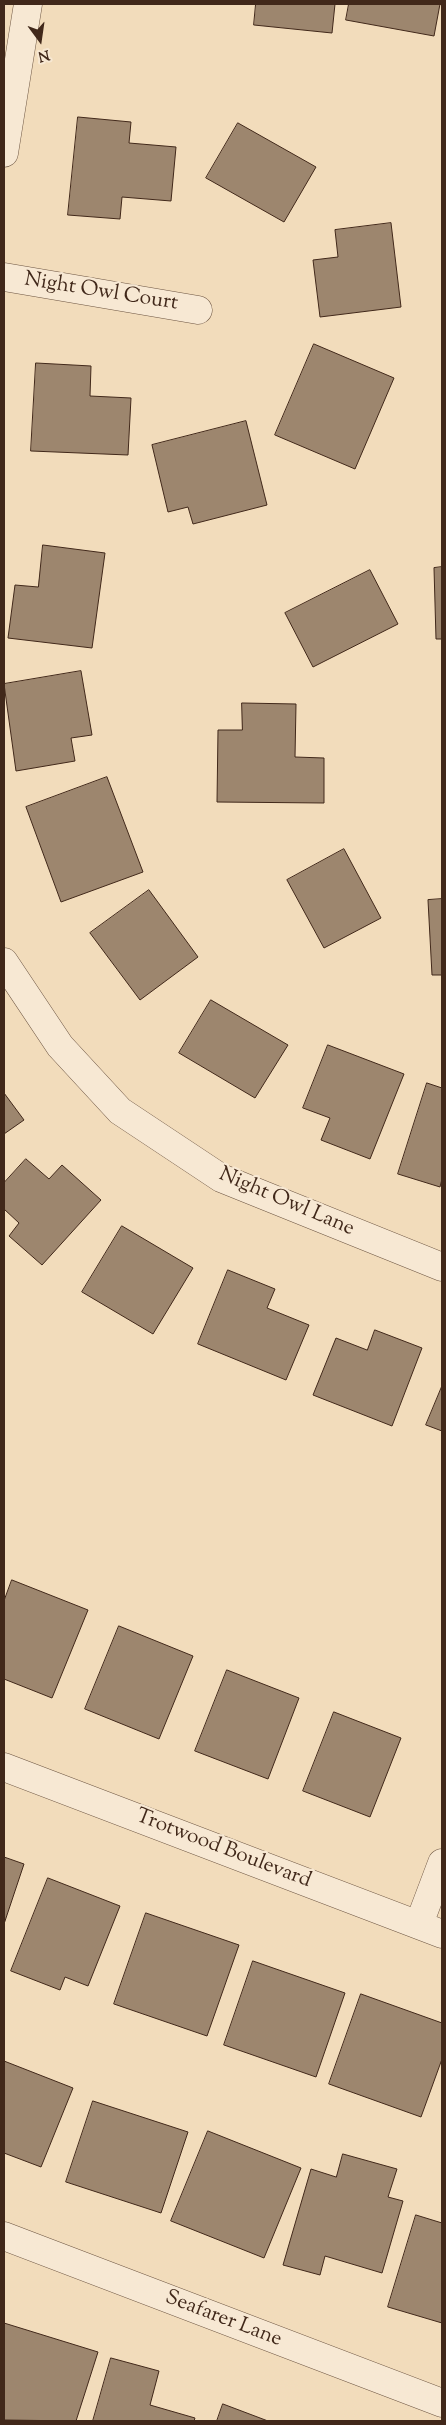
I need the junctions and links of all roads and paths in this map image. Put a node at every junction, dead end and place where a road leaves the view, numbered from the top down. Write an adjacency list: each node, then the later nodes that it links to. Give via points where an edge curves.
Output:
1 (28, 4): 2 (street)
2 (4, 152)
3 (4, 277): 4 (street, Night Owl Court)
4 (198, 310)
5 (4, 962): 6 (street, Night Owl Lane, via 60,1046 120,1111 221,1178)
6 (442, 1267)
7 (4, 1767): 9 (street, Trotwood Boulevard)
8 (442, 1862): 9 (street)
9 (431, 1929)
10 (4, 2236): 11 (street, Seafarer Lane)
11 (442, 2403)

